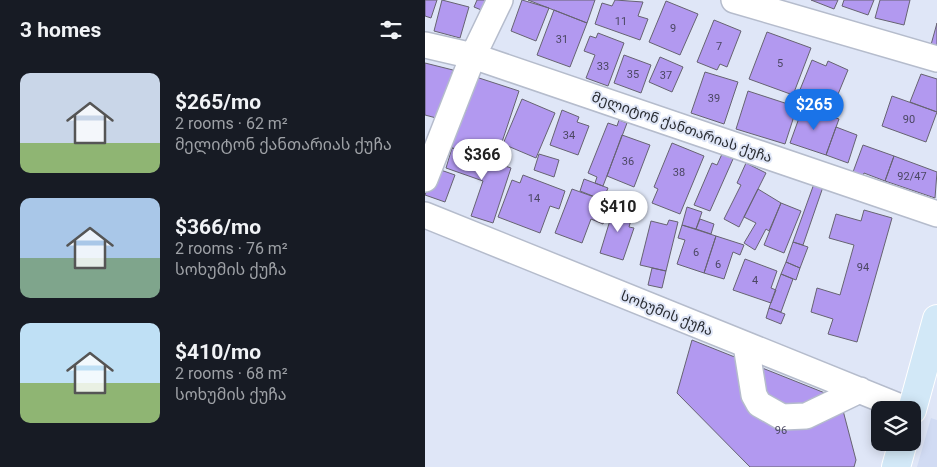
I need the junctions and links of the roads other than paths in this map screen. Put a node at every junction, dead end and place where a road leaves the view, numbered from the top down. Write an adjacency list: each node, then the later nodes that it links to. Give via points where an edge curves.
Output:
1 (500, 0): 4 (street)
2 (734, 0): 5 (street)
3 (425, 45): 4 (street, მელიტონ ქანთარიას ქუჩა)
4 (473, 56): 6 (street); 7 (street, მელიტონ ქანთარიას ქუჩა)
5 (937, 59)
6 (425, 179)
7 (937, 214)
8 (425, 215): 10 (street, სოხუმის ქუჩა)
9 (937, 319): 11 (main road)
10 (746, 345): 12 (street, სოხუმის ქუჩა); 12 (street, via 754,395 759,404 782,417 806,416)
11 (932, 362): 14 (main road)
12 (860, 390): 13 (street, სოხუმის ქუჩა)
13 (888, 401)
14 (914, 401)
15 (900, 451): 16 (main road)
16 (896, 467)

